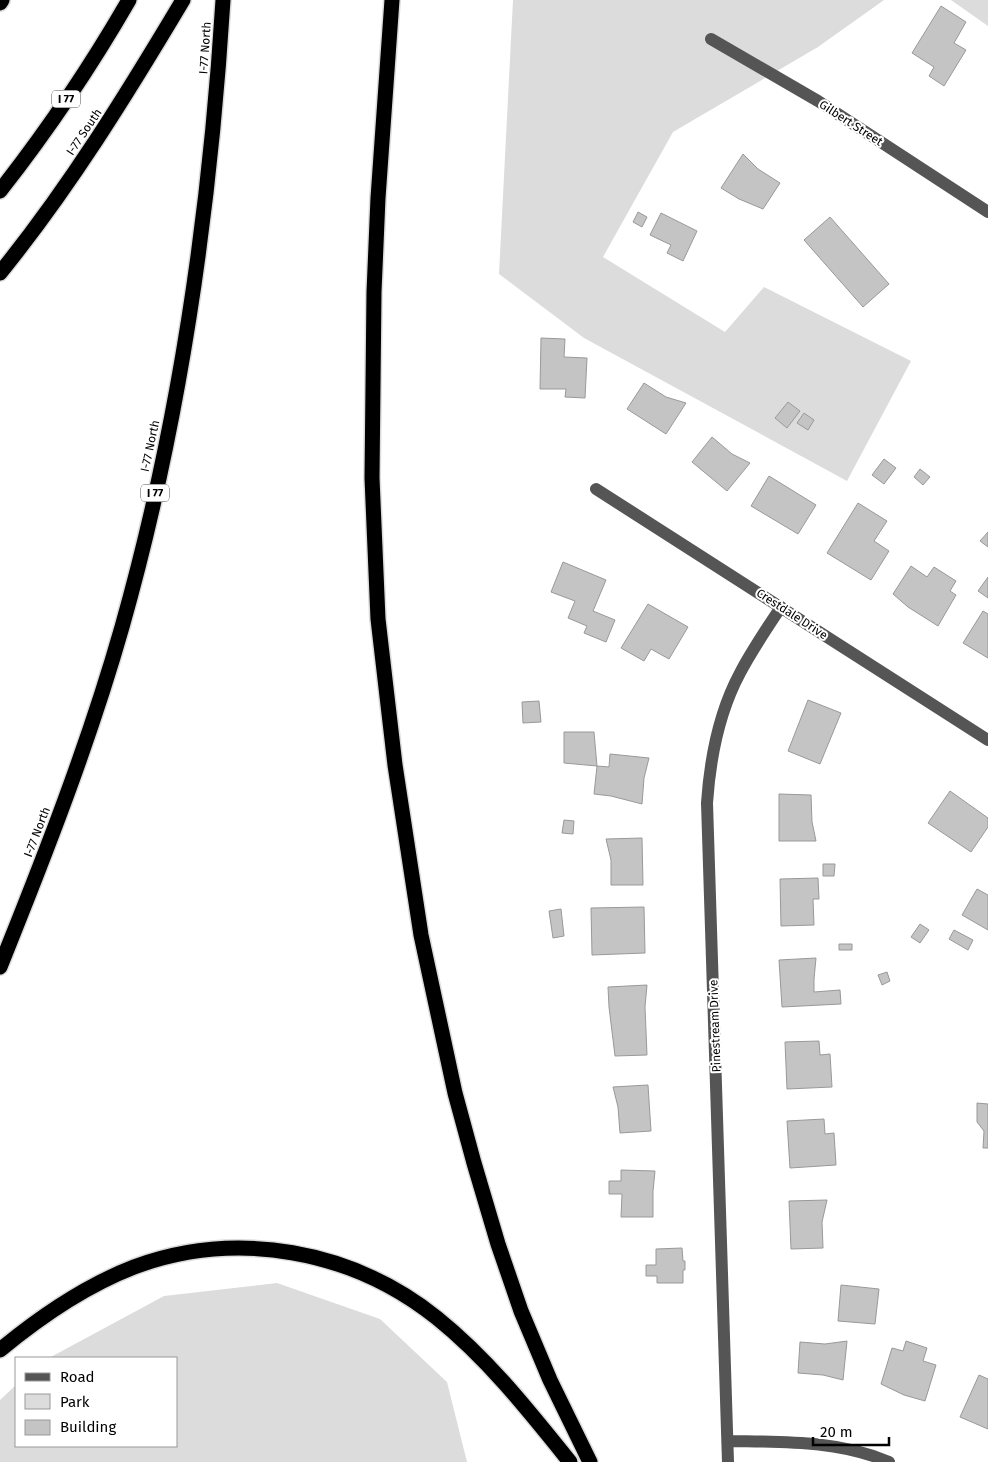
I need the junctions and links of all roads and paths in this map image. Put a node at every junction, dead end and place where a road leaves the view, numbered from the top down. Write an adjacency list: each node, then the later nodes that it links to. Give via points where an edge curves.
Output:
1 (183, 0): 8 (highway, I-77 South, via 123,100)
2 (223, 0): 12 (highway, I-77 North / I 77, via 210,165 197,266 183,359 148,528 95,715)
3 (392, 0): 16 (highway, via 374,292 372,478 378,619 395,765 421,935 455,1093 474,1163 521,1311)
4 (128, 2): 6 (highway, I 77, via 76,85)
5 (711, 39): 7 (street, Gilbert Street, via 818,101)
6 (0, 191)
7 (988, 212)
8 (0, 273)
9 (596, 489): 10 (street, Crestdale Drive)
10 (781, 607): 11 (street, Crestdale Drive); 14 (street, Pinestream Drive, via 736,680 724,711 712,756 707,803)
11 (988, 740)
12 (0, 967)
13 (0, 1350): 15 (highway, via 47,1313 134,1268 220,1248 247,1247 306,1254 368,1275 410,1298 436,1317 494,1372)
14 (728, 1441): 17 (street, Pinestream Drive); 18 (street, via 810,1443 846,1449)
15 (570, 1462)
16 (590, 1462)
17 (728, 1462)
18 (889, 1462)

